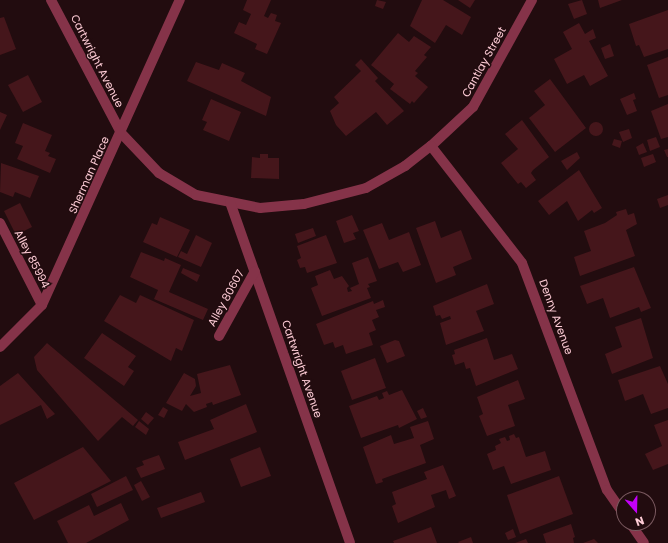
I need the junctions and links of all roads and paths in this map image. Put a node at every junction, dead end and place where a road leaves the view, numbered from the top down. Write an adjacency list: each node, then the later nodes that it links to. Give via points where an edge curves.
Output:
1 (51, 0): 4 (street, Cartwright Avenue)
2 (180, 0): 4 (street, Sherman Place)
3 (532, 0): 5 (street, Cantlay Street, via 473,107)
4 (120, 133): 6 (street, Cartwright Avenue, via 159,173 196,195); 9 (street, Sherman Place)
5 (431, 146): 6 (street, Cantlay Street, via 387,177 366,188 339,196 304,204 260,208); 12 (street, Denny Avenue, via 522,263 608,490)
6 (230, 202): 8 (street, Cartwright Avenue)
7 (0, 223): 9 (street, Alley 85994)
8 (255, 271): 10 (street, Alley 80607); 14 (street, Cartwright Avenue)
9 (42, 305): 11 (street, Sherman Place)
10 (219, 336)
11 (0, 347)
12 (616, 502)
13 (636, 531): 15 (street)
14 (350, 543)
15 (644, 543)

